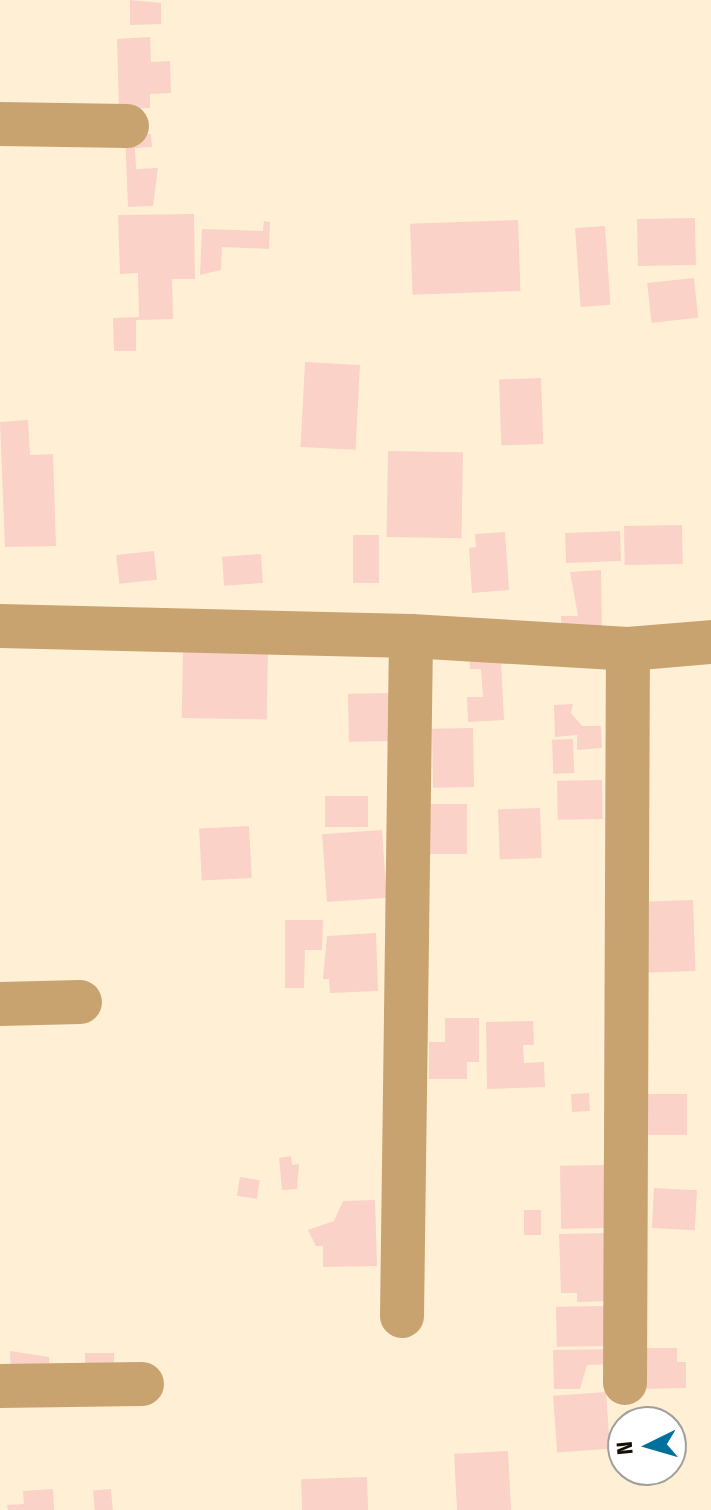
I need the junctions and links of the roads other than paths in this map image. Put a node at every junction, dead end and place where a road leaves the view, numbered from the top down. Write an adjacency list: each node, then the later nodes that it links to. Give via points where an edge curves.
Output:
1 (0, 124): 2 (street)
2 (127, 126)
3 (0, 626): 4 (street)
4 (411, 636): 6 (street); 9 (street)
5 (711, 642): 6 (street)
6 (628, 649): 10 (street)
7 (80, 1002): 8 (street)
8 (0, 1004)
9 (402, 1316)
10 (625, 1383)
11 (142, 1384): 12 (street)
12 (0, 1386)

